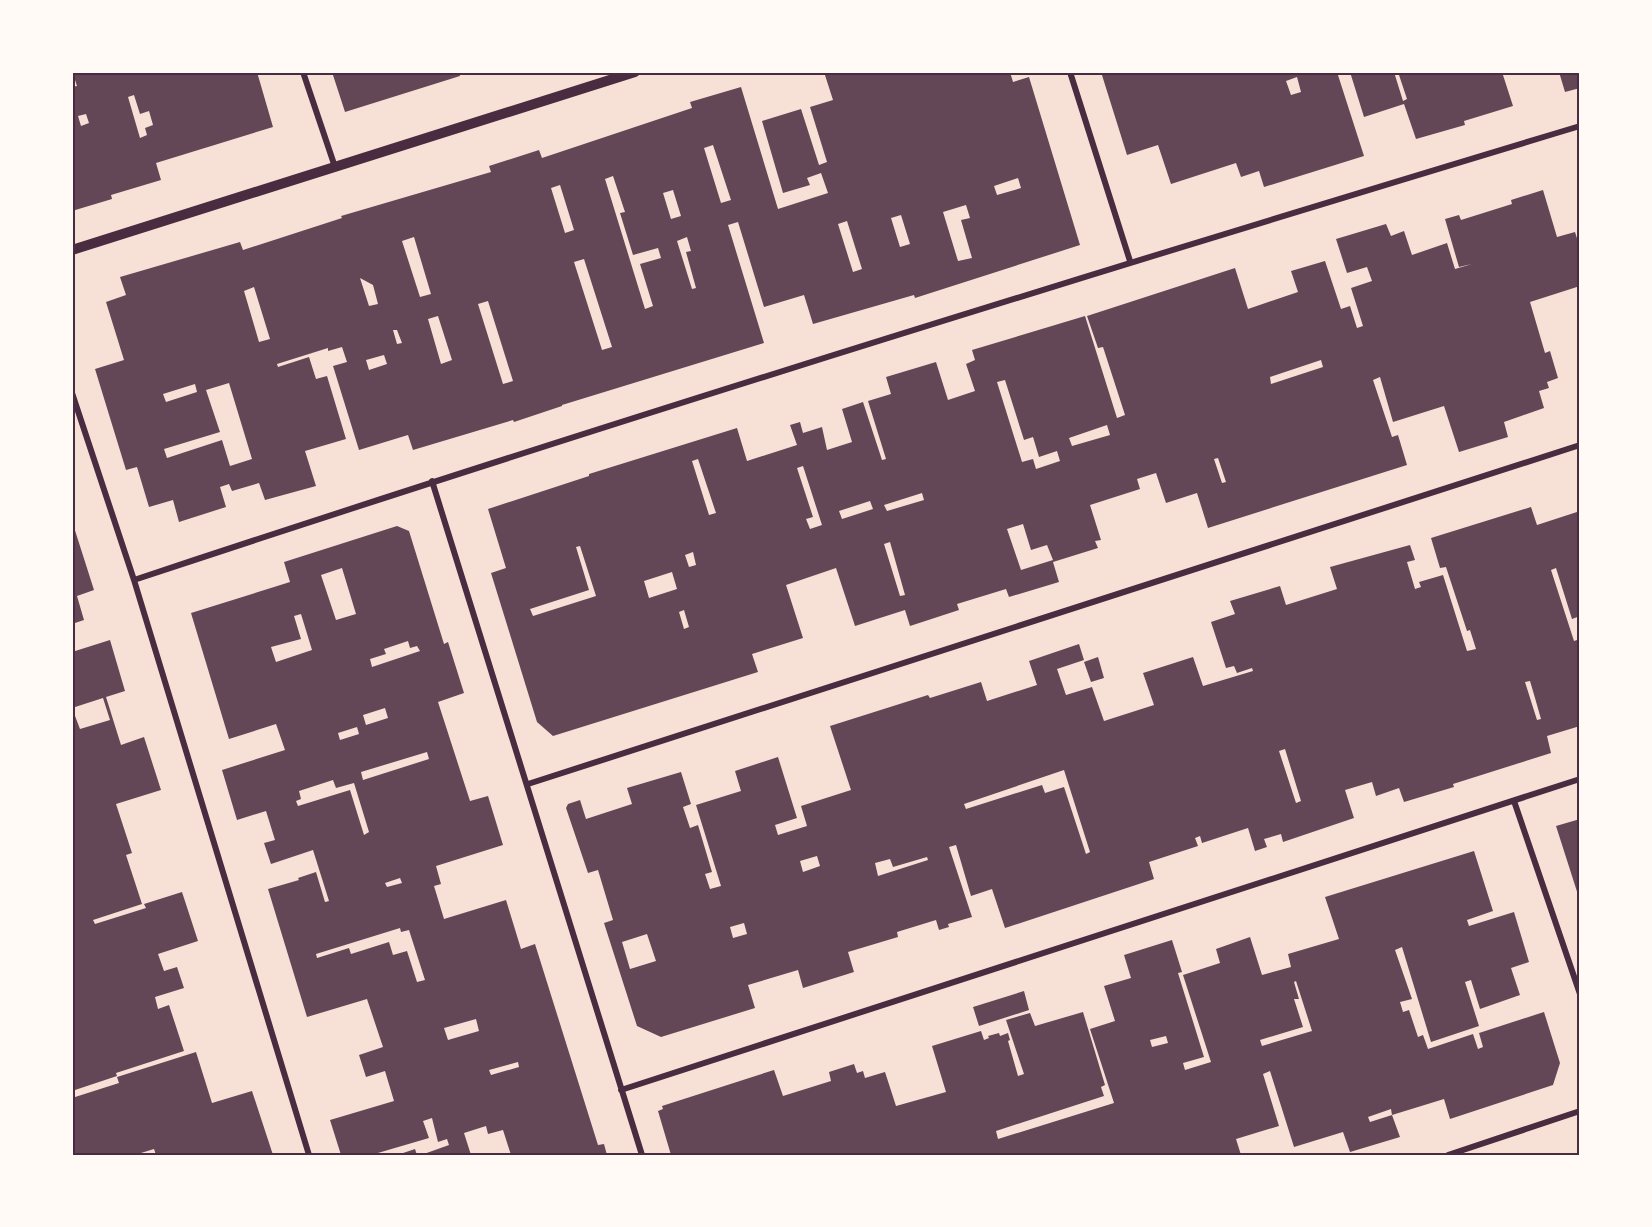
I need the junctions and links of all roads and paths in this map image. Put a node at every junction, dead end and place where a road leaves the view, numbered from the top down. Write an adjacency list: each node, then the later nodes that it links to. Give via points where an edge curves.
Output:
1 (303, 72): 5 (street)
2 (635, 72): 5 (street)
3 (1070, 72): 7 (street)
4 (1580, 126): 7 (street)
5 (335, 167): 6 (street)
6 (72, 250)
7 (1130, 261): 10 (street)
8 (72, 393): 11 (street)
9 (1580, 445): 13 (street)
10 (432, 481): 11 (street); 13 (street)
11 (134, 580): 18 (street)
12 (1580, 779): 14 (street)
13 (528, 783): 16 (street)
14 (1514, 801): 15 (street); 16 (street)
15 (1580, 994)
16 (621, 1090): 19 (street)
17 (1580, 1111): 20 (street)
18 (309, 1155)
19 (642, 1155)
20 (1448, 1155)

